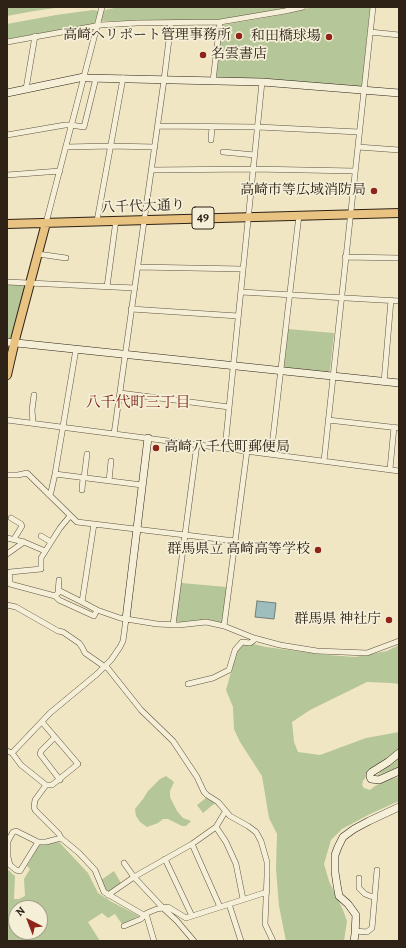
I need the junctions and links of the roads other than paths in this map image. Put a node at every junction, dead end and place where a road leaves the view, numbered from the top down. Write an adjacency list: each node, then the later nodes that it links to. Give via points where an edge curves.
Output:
1 (102, 7): 6 (street)
2 (303, 7): 4 (street)
3 (373, 7): 7 (street)
4 (220, 22): 5 (street); 15 (street)
5 (171, 23): 6 (street); 14 (street)
6 (97, 26): 9 (street); 11 (street)
7 (370, 32): 8 (street); 18 (street)
8 (399, 35)
9 (35, 36): 10 (street); 17 (street)
10 (7, 42)
11 (84, 77): 12 (street); 17 (street); 21 (street)
12 (96, 78): 13 (street); 21 (street, via 84,127)
13 (123, 78): 14 (street); 28 (street)
14 (164, 80): 15 (street); 22 (street)
15 (213, 81): 16 (street)
16 (262, 82): 18 (street); 23 (street)
17 (26, 89): 19 (street)
18 (364, 90): 20 (street); 25 (street)
19 (7, 93)
20 (399, 93)
21 (71, 125): 26 (street); 29 (street)
22 (158, 126): 24 (street); 30 (street)
23 (258, 126): 24 (street); 25 (street); 34 (street)
24 (212, 127): 27 (street)
25 (360, 132): 31 (street)
26 (7, 135)
27 (211, 140)
28 (111, 146): 29 (street); 30 (street); 46 (street)
29 (66, 147): 37 (street)
30 (155, 147): 36 (street)
31 (358, 147): 32 (street); 38 (street)
32 (399, 150)
33 (223, 152): 34 (street)
34 (255, 155): 35 (street)
35 (253, 169): 36 (street); 38 (street); 43 (street)
36 (151, 170): 45 (street)
37 (60, 171): 39 (street); 47 (street)
38 (355, 171): 42 (street)
39 (7, 175)
40 (399, 213): 42 (main road, 八千代大通り / 49)
41 (299, 215): 42 (main road, 八千代大通り / 49); 43 (main road, 八千代大通り / 49); 60 (street)
42 (351, 215): 50 (street)
43 (248, 217): 45 (main road, 八千代大通り / 49); 54 (street)
44 (116, 220): 45 (main road, 八千代大通り / 49); 46 (main road, 八千代大通り / 49); 57 (street)
45 (144, 220): 53 (street)
46 (96, 221): 47 (main road, 八千代大通り / 49)
47 (46, 223): 48 (main road, 八千代大通り / 49); 49 (main road)
48 (7, 224)
49 (38, 254): 51 (street); 56 (main road)
50 (345, 257): 52 (street); 61 (street)
51 (66, 258)
52 (399, 258)
53 (138, 267): 54 (street); 58 (street)
54 (243, 269): 59 (street)
55 (7, 282): 56 (street)
56 (30, 283): 57 (street); 66 (main road)
57 (107, 287): 58 (street)
58 (135, 288): 64 (street)
59 (241, 292): 60 (street); 65 (street)
60 (290, 295): 61 (street); 70 (street)
61 (341, 298): 62 (street); 72 (street)
62 (390, 300): 63 (street); 73 (street)
63 (399, 301)
64 (131, 309): 65 (street); 68 (street)
65 (238, 316): 69 (street)
66 (11, 342): 67 (street); 71 (main road)
67 (76, 349): 68 (street); 81 (street)
68 (125, 354): 69 (street); 75 (street)
69 (233, 366): 70 (street); 77 (street)
70 (281, 371): 72 (street); 89 (street)
71 (7, 375)
72 (332, 376): 73 (street); 79 (street)
73 (384, 382): 74 (street)
74 (399, 383)
75 (120, 393): 77 (street); 83 (street)
76 (34, 395): 80 (street)
77 (229, 406): 86 (street)
78 (7, 420): 80 (street)
79 (328, 420): 82 (street); 91 (street)
80 (33, 423): 81 (street)
81 (63, 427): 83 (street); 94 (street)
82 (396, 428): 92 (street)
83 (114, 434): 84 (street)
84 (148, 438): 85 (street); 98 (street)
85 (197, 444): 86 (street); 105 (street)
86 (225, 448): 87 (street)
87 (247, 451): 89 (street); 109 (street)
88 (87, 454): 96 (street)
89 (270, 454): 91 (street)
90 (112, 461): 97 (street)
91 (324, 461): 92 (street)
92 (390, 469): 93 (street)
93 (399, 470)
94 (55, 474): 96 (street); 100 (street)
95 (7, 475): 100 (street, via 27,473)
96 (84, 478): 97 (street); 99 (street)
97 (109, 481): 98 (street)
98 (142, 485): 104 (street)
99 (82, 490)
100 (49, 495): 101 (street)
101 (70, 516): 103 (street, via 77,522); 111 (street)
102 (11, 518): 108 (street, via 22,526)
103 (94, 524): 104 (street); 116 (street)
104 (137, 530): 105 (street); 119 (street)
105 (185, 535): 109 (street); 120 (street)
106 (41, 536): 111 (street)
107 (7, 538): 108 (street)
108 (14, 539): 110 (street)
109 (235, 541): 121 (street)
110 (24, 542): 112 (street); 113 (street)
111 (51, 542): 112 (street)
112 (45, 551): 115 (street, via 41,558 41,569 10,572 10,584)
113 (7, 554)
114 (59, 580): 115 (street)
115 (57, 594): 116 (street, via 60,591); 118 (street, via 59,600 94,616)
116 (82, 602): 118 (street)
117 (7, 605): 124 (street, via 63,632 82,647 85,654)
118 (97, 610): 119 (street)
119 (126, 619): 120 (street); 124 (street, via 123,640)
120 (173, 625): 121 (street, via 204,622)
121 (224, 626): 122 (street)
122 (254, 638): 123 (street, via 317,651 367,653); 125 (street, via 250,642 242,642 235,650 229,670 213,678)
123 (399, 641)
124 (105, 666): 126 (street); 134 (street, via 141,710 173,741 204,792 218,802)
125 (188, 684)
126 (42, 722): 127 (street); 128 (street)
127 (54, 738): 131 (street, via 40,754); 131 (street, via 78,764)
128 (10, 752): 132 (street, via 21,765)
129 (399, 753): 130 (street, via 372,772 370,777 379,780)
130 (399, 771)
131 (60, 780): 132 (street, via 52,785)
132 (46, 785): 136 (street, via 35,800 34,807)
133 (399, 807): 154 (street, via 343,837 335,855 339,896 356,915)
134 (225, 812): 135 (street); 144 (street, via 256,832 261,841 267,862)
135 (216, 827): 138 (street); 147 (street, via 236,864)
136 (61, 838): 137 (street); 145 (street, via 94,870 104,892)
137 (38, 842): 137 (street, via 16,831 13,832 8,841 10,865 20,871)
138 (192, 844): 139 (street); 149 (street)
139 (165, 859): 142 (street); 152 (street)
140 (124, 863): 142 (street)
141 (377, 870): 146 (street)
142 (134, 877): 145 (street); 150 (street)
143 (359, 878): 146 (street, via 359,888 365,894)
144 (267, 892): 147 (street); 158 (street, via 265,924)
145 (108, 895): 151 (street)
146 (375, 897): 154 (street, via 372,928 367,932)
147 (243, 899): 148 (street)
148 (229, 904): 149 (street); 157 (street)
149 (220, 907): 152 (street)
150 (163, 908): 151 (street); 152 (street, via 168,907 186,918); 156 (street)
151 (144, 915): 153 (street, via 141,919); 155 (street, via 147,917)
152 (192, 916)
153 (124, 926)
154 (356, 931): 159 (street)
155 (154, 941)
156 (194, 941)
157 (241, 941)
158 (274, 941)
159 (354, 941)

